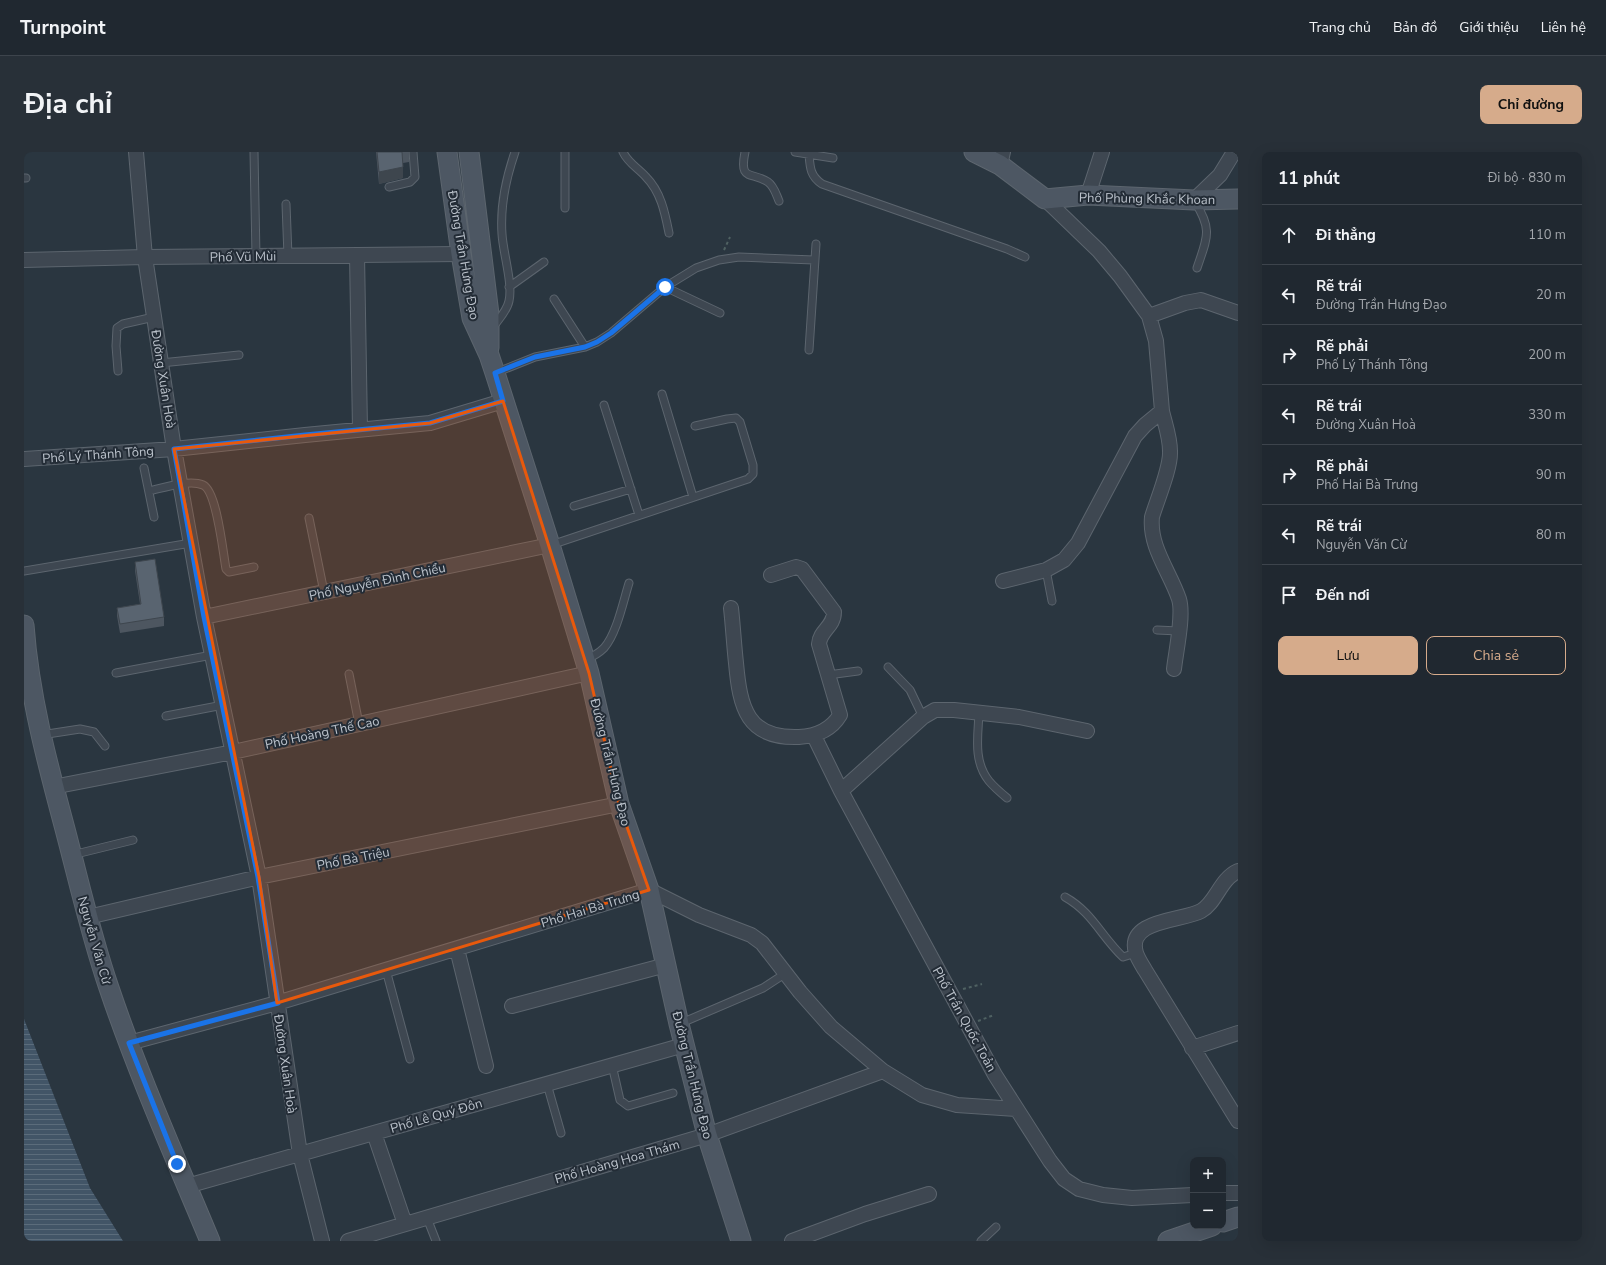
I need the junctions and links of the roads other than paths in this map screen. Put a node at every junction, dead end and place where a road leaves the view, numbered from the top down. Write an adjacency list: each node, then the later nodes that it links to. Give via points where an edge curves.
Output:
1 (136, 152): 31 (street, Đường Xuân Hoà)
2 (254, 152): 29 (lane)
3 (413, 152): 17 (lane, via 416,177 410,182)
4 (447, 152): 27 (street, Đường Trần Hưng Đạo)
5 (469, 152): 44 (street, Đường Trần Hưng Đạo, via 489,314)
6 (515, 152): 37 (lane, via 502,213)
7 (565, 152): 24 (lane)
8 (623, 152): 25 (lane, via 656,190 664,209)
9 (745, 152): 22 (lane, via 742,165 744,169 751,176 768,182)
10 (795, 152): 14 (lane)
11 (974, 152): 16 (street)
12 (1102, 152): 18 (street)
13 (1234, 152): 21 (street, via 1220,175)
14 (809, 154): 15 (lane); 32 (lane, via 811,171 815,179 822,184 1007,249)
15 (833, 158)
16 (1001, 158): 19 (street)
17 (389, 187)
18 (1088, 195): 19 (street, Phố Phùng Khắc Khoan); 21 (street, Phố Phùng Khắc Khoan)
19 (1045, 199): 42 (street, via 1099,251)
20 (1238, 199): 21 (street, Phố Phùng Khắc Khoan)
21 (1194, 200): 36 (lane, via 1203,215 1207,233)
22 (779, 201)
23 (286, 204): 30 (lane)
24 (565, 208)
25 (669, 233)
26 (816, 244): 34 (lane)
27 (461, 254): 28 (street, Phố Vũ Mùi); 48 (street, Đường Trần Hưng Đạo, via 472,318)
28 (357, 255): 30 (street, Phố Vũ Mùi); 57 (street)
29 (256, 256): 30 (street, Phố Vũ Mùi); 31 (street, Phố Vũ Mùi)
30 (288, 256)
31 (145, 257): 33 (street, Phố Vũ Mùi); 43 (street, Đường Xuân Hoà)
32 (1025, 258)
33 (24, 260)
34 (814, 260): 38 (lane, via 738,257 719,260 696,268); 46 (lane)
35 (544, 262): 37 (lane)
36 (1197, 268)
37 (509, 287): 44 (lane, via 509,301 505,312)
38 (665, 287): 40 (lane); 45 (lane, via 611,333)
39 (554, 299): 45 (lane)
40 (720, 313)
41 (1238, 313): 42 (street, via 1201,300)
42 (1149, 316): 55 (street, via 1156,341)
43 (154, 317): 49 (street, Đường Xuân Hoà); 50 (lane, via 123,324 117,328)
44 (489, 333): 48 (street, Đường Trần Hưng Đạo)
45 (585, 347): 51 (lane, via 535,357)
46 (808, 350)
47 (239, 355): 49 (lane)
48 (489, 355): 51 (street, Đường Trần Hưng Đạo)
49 (161, 363): 58 (street, Đường Xuân Hoà)
50 (118, 371)
51 (495, 373): 53 (street, Đường Trần Hưng Đạo)
52 (662, 394): 64 (lane)
53 (503, 401): 57 (street, Phố Lý Thánh Tông, via 430,423); 70 (street, Đường Trần Hưng Đạo)
54 (604, 405): 62 (lane)
55 (1162, 411): 72 (street, via 1135,436 1078,542 1064,560); 83 (street, via 1171,452 1151,526 1164,569 1179,599)
56 (695, 426): 64 (lane, via 736,418 740,422 753,465 753,474 748,479)
57 (360, 429): 58 (street, Phố Lý Thánh Tông)
58 (174, 449): 59 (street, Phố Lý Thánh Tông); 61 (street, Đường Xuân Hoà)
59 (24, 459)
60 (144, 468): 63 (lane)
61 (180, 483): 63 (lane); 69 (street, Đường Xuân Hoà); 71 (lane, via 202,485 209,489 219,525 226,569 229,572)
62 (631, 489): 65 (lane); 66 (lane)
63 (149, 491): 67 (lane)
64 (693, 497): 66 (lane)
65 (574, 506)
66 (639, 515): 70 (lane)
67 (154, 517)
68 (308, 518): 77 (lane)
69 (191, 543): 73 (lane); 80 (street, Đường Xuân Hoà)
70 (550, 545): 77 (street, Phố Nguyễn Đình Chiểu); 85 (street, Đường Trần Hưng Đạo)
71 (254, 567)
72 (1046, 570): 75 (street); 78 (lane)
73 (24, 571)
74 (771, 575): 91 (street, via 796,567 802,569 834,612 834,620 820,637 819,644)
75 (1003, 581)
76 (629, 583): 85 (lane, via 608,642)
77 (324, 592): 80 (street, Phố Nguyễn Đình Chiểu)
78 (1052, 602)
79 (731, 608): 99 (street, via 738,688 744,710 755,724 767,733 783,737)
80 (204, 617): 84 (street, Đường Xuân Hoà)
81 (24, 625): 98 (street, Nguyễn Văn Cừ, via 34,707)
82 (1157, 630): 83 (lane)
83 (1179, 631): 87 (street)
84 (212, 655): 89 (lane); 92 (street, Đường Xuân Hoà)
85 (587, 667): 96 (street, Phố Hoàng Thế Cao); 105 (street, Đường Trần Hưng Đạo)
86 (888, 667): 95 (lane, via 910,690)
87 (1174, 669)
88 (858, 671): 91 (lane)
89 (116, 673)
90 (349, 674): 96 (lane)
91 (828, 675): 99 (street, via 840,715 835,723)
92 (223, 705): 94 (lane); 101 (street, Đường Xuân Hoà)
93 (979, 713): 95 (street, via 935,710); 97 (street, via 1019,717); 104 (lane, via 977,753 980,766 989,782)
94 (166, 716)
95 (923, 716): 103 (street)
96 (359, 724): 101 (street, Phố Hoàng Thế Cao)
97 (1087, 731)
98 (41, 735): 100 (lane, via 80,729 94,732); 102 (street, Nguyễn Văn Cừ)
99 (814, 736): 103 (street, Phố Trần Quốc Toản)
100 (105, 746)
101 (233, 752): 102 (street, Phố Hoàng Thế Cao); 109 (street, Đường Xuân Hoà)
102 (54, 787): 107 (street, Nguyễn Văn Cừ)
103 (841, 791): 131 (street, Phố Trần Quốc Toản)
104 (1007, 798)
105 (619, 804): 109 (street, Phố Bà Triệu); 110 (street, Đường Trần Hưng Đạo)
106 (133, 840): 107 (lane)
107 (72, 856): 112 (street, Nguyễn Văn Cừ)
108 (1238, 871): 114 (street, via 1228,877 1201,911 1154,924 1141,933 1136,940)
109 (258, 877): 112 (street, Phố Bà Triệu); 118 (street, Đường Xuân Hoà)
110 (649, 890): 113 (street, Phố Hai Bà Trưng); 115 (street, Đường Trần Hưng Đạo); 117 (street, Phố Hai Bà Trưng, via 751,935 762,943)
111 (1065, 897): 114 (lane, via 1088,913 1112,947 1123,956)
112 (88, 917): 122 (street, Nguyễn Văn Cừ)
113 (457, 949): 116 (street, Phố Hai Bà Trưng); 127 (street)
114 (1136, 953): 124 (street)
115 (666, 965): 119 (street); 120 (street, Đường Trần Hưng Đạo)
116 (386, 970): 118 (street, Phố Hai Bà Trưng); 125 (lane)
117 (786, 973): 120 (lane, via 764,988); 128 (street, Phố Hai Bà Trưng, via 831,1027)
118 (278, 1003): 122 (street, Phố Hai Bà Trưng); 136 (street, Đường Xuân Hoà)
119 (512, 1006)
120 (679, 1024): 123 (street, Đường Trần Hưng Đạo)
121 (1238, 1033): 124 (street)
122 (129, 1043): 137 (street, Nguyễn Văn Cừ)
123 (684, 1045): 126 (street, Phố Lê Quý Đôn); 135 (street, Đường Trần Hưng Đạo)
124 (1192, 1048): 132 (street)
125 (410, 1059)
126 (612, 1065): 129 (street, Phố Lê Quý Đôn); 130 (lane, via 620,1100 628,1106)
127 (486, 1066)
128 (883, 1071): 131 (street, Phố Hai Bà Trưng, via 922,1095 957,1105); 135 (street, Phố Hoàng Hoa Thám)
129 (547, 1084): 133 (street, Phố Lê Quý Đôn); 134 (lane)
130 (673, 1093)
131 (1016, 1110): 141 (street, Phố Trần Quốc Toản, via 1064,1179 1079,1189 1132,1198)
132 (1238, 1121)
133 (374, 1133): 136 (street, Phố Lê Quý Đôn); 145 (street)
134 (561, 1133)
135 (707, 1135): 143 (street, Phố Hoàng Hoa Thám); 152 (street, Đường Trần Hưng Đạo)
136 (300, 1154): 137 (street, Phố Lê Quý Đôn); 149 (street, Đường Xuân Hoà)
137 (187, 1186): 148 (street, Nguyễn Văn Cừ)
138 (1238, 1193): 140 (street)
139 (929, 1194): 153 (street)
140 (1226, 1194)
141 (1190, 1195)
142 (1238, 1217): 144 (street)
143 (427, 1218): 145 (street, Phố Hoàng Hoa Thám); 151 (lane)
144 (1226, 1221)
145 (405, 1224): 150 (street, Phố Hoàng Hoa Thám)
146 (996, 1227): 154 (lane)
147 (1203, 1229): 155 (street)
148 (210, 1241)
149 (322, 1241)
150 (348, 1241)
151 (436, 1241)
152 (741, 1241)
153 (792, 1241)
154 (981, 1241)
155 (1168, 1241)

